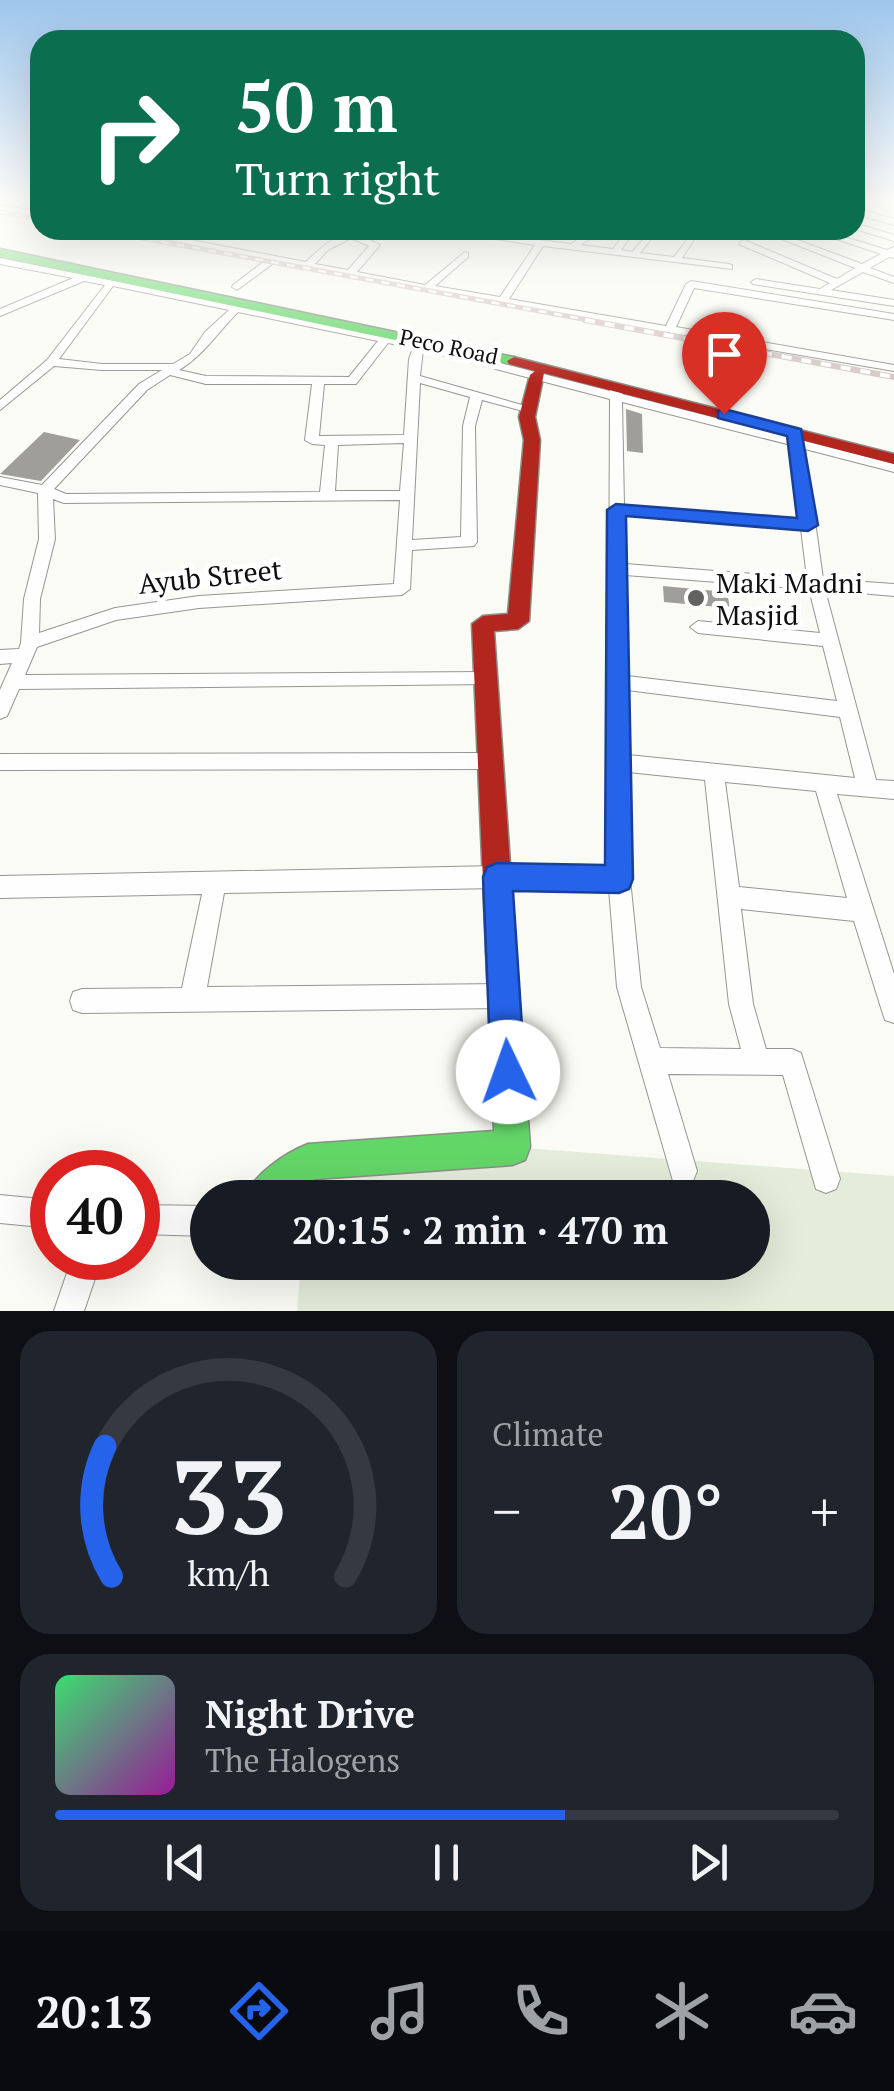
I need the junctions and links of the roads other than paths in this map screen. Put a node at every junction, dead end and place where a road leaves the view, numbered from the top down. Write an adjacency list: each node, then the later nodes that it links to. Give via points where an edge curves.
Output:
1 (29, 260): 19 (main road, Peco Road)
2 (38, 260): 27 (main road, Peco Road)
3 (272, 260): 27 (street)
4 (287, 260): 15 (street)
5 (313, 260): 15 (street)
6 (361, 260): 18 (street)
7 (459, 260): 22 (street)
8 (530, 260): 28 (street)
9 (669, 260): 14 (street)
10 (732, 260): 16 (street)
11 (788, 260): 21 (street)
12 (843, 260): 17 (street)
13 (879, 260): 17 (street)
14 (676, 261): 16 (street)
15 (309, 264): 18 (street)
16 (729, 266): 23 (street)
17 (864, 268): 20 (street); 21 (street)
18 (351, 272): 22 (street)
19 (95, 278): 27 (main road, Peco Road); 31 (street); 38 (street)
20 (894, 280)
21 (839, 283): 24 (street)
22 (428, 288): 28 (street)
23 (715, 288): 25 (street); 34 (street, via 688,285)
24 (822, 291): 25 (street, via 757,276); 29 (street); 30 (street)
25 (753, 294): 29 (street)
26 (0, 300): 31 (street)
27 (237, 300): 35 (street); 36 (main road, Peco Road); 37 (main road, Peco Road); 40 (street)
28 (503, 300): 34 (street)
29 (800, 303): 33 (street)
30 (894, 303)
31 (23, 305): 32 (street)
32 (0, 313)
33 (894, 316)
34 (670, 329): 39 (street)
35 (386, 338): 36 (street); 42 (street, via 352,381)
36 (419, 342): 37 (main road, Peco Road); 41 (street)
37 (530, 361): 43 (main road, Peco Road); 46 (main road); 48 (main road, Peco Road)
38 (51, 362): 40 (street); 45 (street)
39 (894, 368)
40 (176, 369): 42 (street, via 206,380); 54 (street, via 143,387)
41 (414, 378): 44 (street); 49 (street)
42 (318, 381): 50 (street, via 312,440)
43 (615, 390): 47 (main road, Peco Road); 57 (street)
44 (476, 395): 46 (street); 59 (street, via 469,542)
45 (0, 406)
46 (530, 409): 67 (main road, via 518,621 484,624)
47 (796, 438): 51 (main road, Peco Road); 52 (street); 58 (street)
48 (894, 438)
49 (409, 439): 50 (street); 55 (street)
50 (332, 441): 56 (street)
51 (894, 460)
52 (894, 468)
53 (0, 481): 54 (street)
54 (45, 490): 56 (street, via 64,500); 65 (street, via 47,539)
55 (408, 495): 56 (street); 59 (street)
56 (327, 498)
57 (616, 510): 58 (street); 60 (street)
58 (808, 525): 61 (street)
59 (406, 545): 65 (street, Ayub Street, via 402,589 115,614)
60 (617, 568): 61 (street); 69 (street)
61 (816, 585): 62 (street); 64 (street)
62 (894, 590)
63 (698, 627): 64 (street)
64 (830, 640): 70 (street)
65 (27, 649): 66 (street, Ayub Street); 68 (street)
66 (0, 657)
67 (486, 679): 68 (street); 72 (main road)
68 (14, 682): 71 (street)
69 (618, 682): 70 (street); 74 (street)
70 (848, 710): 77 (street)
71 (0, 711)
72 (491, 761): 73 (street); 79 (main road)
73 (0, 762)
74 (618, 762): 75 (street); 80 (street)
75 (714, 772): 76 (street); 83 (street)
76 (824, 783): 77 (street); 84 (street)
77 (868, 788): 78 (street)
78 (894, 790)
79 (497, 877): 80 (street); 81 (street); 85 (main road)
80 (619, 879): 89 (street, via 629,987)
81 (215, 882): 82 (street); 86 (street)
82 (0, 887)
83 (728, 897): 84 (street); 90 (street, via 742,1004)
84 (862, 911): 88 (street)
85 (504, 996): 86 (street); 93 (main road, via 512,1147 308,1162)
86 (192, 1000): 87 (street)
87 (82, 1002)
88 (894, 1011)
89 (650, 1061): 90 (street); 91 (street)
90 (758, 1061): 92 (street, via 792,1062)
91 (683, 1171)
92 (826, 1179)
93 (285, 1180)
94 (0, 1209): 95 (street)
95 (30, 1212)
96 (160, 1220): 97 (street)
97 (190, 1220)
98 (80, 1280): 99 (street)
99 (69, 1311)

